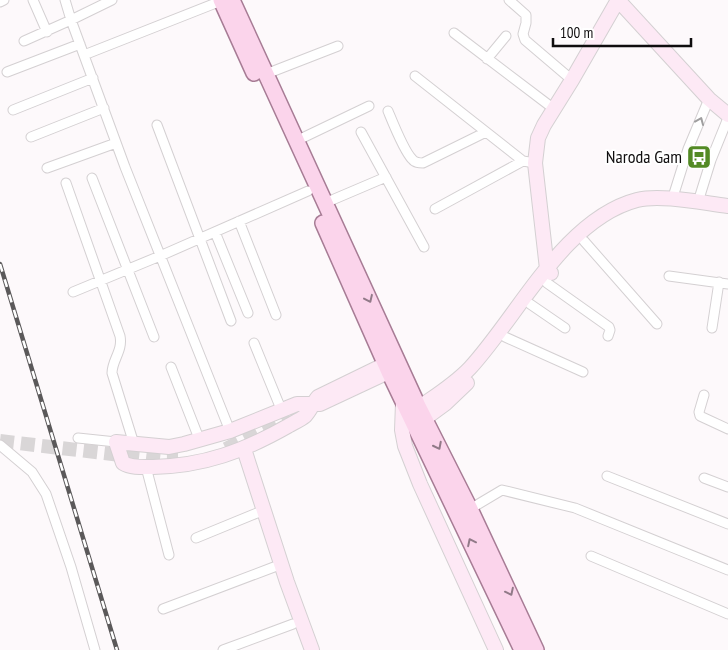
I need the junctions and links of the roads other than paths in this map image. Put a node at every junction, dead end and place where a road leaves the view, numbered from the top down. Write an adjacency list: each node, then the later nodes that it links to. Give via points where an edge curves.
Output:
1 (4, 0): 8 (street)
2 (33, 0): 11 (street)
3 (65, 0): 10 (street)
4 (112, 0): 9 (street)
5 (225, 0): 17 (street); 20 (main road); 42 (main road)
6 (509, 0): 23 (street, via 526,15 523,34 526,40)
7 (618, 0): 23 (street); 24 (street)
8 (0, 2)
9 (102, 2): 10 (street)
10 (71, 20): 11 (street); 15 (street)
11 (47, 32): 14 (street)
12 (454, 33): 18 (street)
13 (506, 36): 18 (street)
14 (24, 41)
15 (80, 44): 17 (street); 19 (street)
16 (338, 46): 20 (street)
17 (84, 55): 22 (street)
18 (488, 58): 28 (street)
19 (7, 72)
20 (266, 74): 35 (main road)
21 (415, 76): 33 (street)
22 (92, 78): 26 (street); 27 (street)
23 (572, 80): 28 (street)
24 (709, 99): 30 (street); 43 (street, one-way to 24, via 688,149)
25 (369, 106): 35 (street)
26 (104, 108): 34 (street); 36 (street)
27 (13, 110)
28 (554, 110): 37 (street)
29 (388, 111): 33 (street, via 410,156 420,163)
30 (728, 116): 44 (street)
31 (157, 126): 51 (street)
32 (361, 132): 39 (street)
33 (486, 132): 37 (street)
34 (31, 136)
35 (296, 141): 45 (main road)
36 (116, 143): 38 (street); 54 (street)
37 (529, 162): 47 (street); 56 (street)
38 (47, 168)
39 (386, 177): 45 (street); 53 (street)
40 (92, 178): 55 (street)
41 (66, 183): 58 (street)
42 (308, 191): 49 (street); 72 (main road)
43 (672, 200): 44 (street); 56 (street, via 639,200 605,214 581,233)
44 (698, 202): 46 (street)
45 (325, 203): 72 (main road, one-way to 72)
46 (728, 206)
47 (435, 209)
48 (728, 213): 52 (street, via 646,208 628,212 606,223)
49 (239, 221): 50 (street); 63 (street)
50 (215, 232): 51 (street); 62 (street)
51 (200, 238): 54 (street); 64 (street)
52 (584, 241): 56 (street); 65 (street)
53 (424, 247)
54 (160, 256): 55 (street); 80 (street)
55 (128, 269): 58 (street); 69 (street)
56 (549, 276): 61 (street); 68 (street, via 609,327); 78 (street, via 470,367)
57 (669, 276): 59 (street)
58 (100, 280): 60 (street); 84 (street, via 121,342 112,373)
59 (723, 283): 67 (street)
60 (72, 292)
61 (530, 304): 66 (street); 70 (street)
62 (248, 313)
63 (276, 315)
64 (231, 321)
65 (658, 324)
66 (565, 328)
67 (712, 328)
68 (608, 336)
69 (154, 337)
70 (505, 337): 74 (street); 78 (street, via 453,397)
71 (254, 343): 77 (street)
72 (393, 365): 76 (street, via 320,404); 78 (main road)
73 (171, 366): 82 (street)
74 (583, 372)
75 (704, 395): 79 (street, via 700,416)
76 (312, 404): 77 (street, via 297,404); 86 (street, via 305,416)
77 (286, 413): 80 (street)
78 (414, 414): 91 (main road, one-way to 91); 106 (street, via 402,430 405,446); 107 (main road, one-way to 78)
79 (728, 429)
80 (230, 431): 82 (street)
81 (78, 438): 83 (street)
82 (200, 441): 84 (street, via 169,446)
83 (116, 442): 84 (street); 87 (street, via 123,463)
84 (134, 444)
85 (2, 448): 102 (street, via 32,472 46,494)
86 (240, 451): 87 (street, via 184,466); 92 (street); 105 (street)
87 (146, 467): 95 (street)
88 (607, 476): 93 (street)
89 (704, 478): 90 (street)
90 (728, 487)
91 (470, 509): 98 (street, via 502,490 575,508); 108 (main road, one-way to 108)
92 (257, 513): 94 (street); 97 (street)
93 (728, 524)
94 (196, 538)
95 (170, 554)
96 (591, 556): 100 (street)
97 (274, 567): 99 (street); 101 (street)
98 (728, 570)
99 (163, 609)
100 (728, 614)
101 (293, 624): 103 (street); 104 (street)
102 (96, 650)
103 (223, 650)
104 (303, 650)
105 (312, 650)
106 (496, 650)
107 (522, 650)
108 (536, 650)

